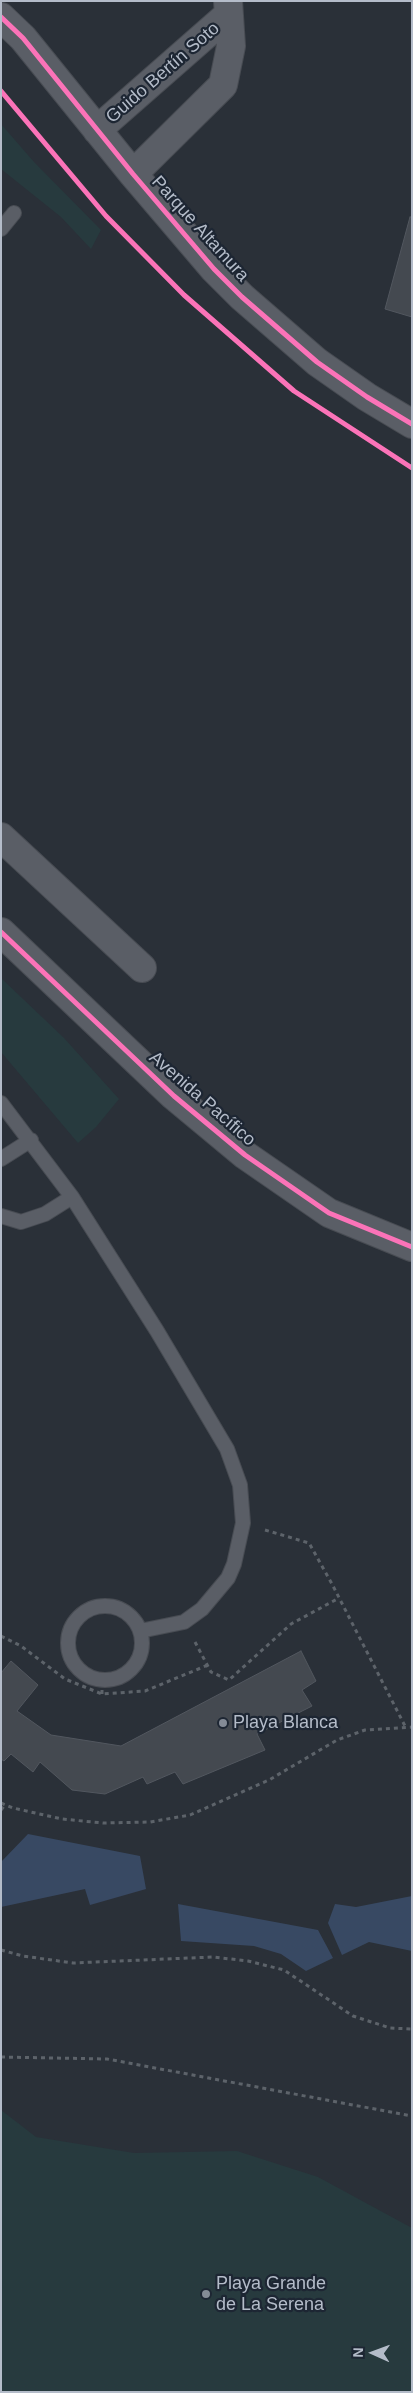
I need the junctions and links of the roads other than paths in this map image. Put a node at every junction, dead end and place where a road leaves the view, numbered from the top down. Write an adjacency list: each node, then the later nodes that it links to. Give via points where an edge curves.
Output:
1 (228, 8): 3 (street, Guido Bertín Soto); 4 (street, Guido Bertín Soto, via 231,46 223,84)
2 (1, 18): 3 (street, Parque Altamura, via 22,38)
3 (97, 130): 4 (street, Parque Altamura)
4 (133, 174): 7 (street, Parque Altamura, via 214,269 271,324 367,398)
5 (14, 213): 6 (lane)
6 (1, 230)
7 (412, 424)
8 (1, 837): 10 (street)
9 (1, 932): 16 (street, Avenida Pacífico, via 174,1096 245,1155 329,1213)
10 (142, 968)
11 (1, 1103): 12 (lane)
12 (31, 1140): 13 (lane); 14 (lane)
13 (1, 1159)
14 (72, 1197): 15 (lane, via 45,1214 21,1222); 17 (lane, via 227,1449 240,1484 243,1523 228,1578 202,1609 184,1622)
15 (1, 1216)
16 (412, 1247)
17 (140, 1631): 17 (lane, via 134,1620 114,1606 89,1609 72,1627 68,1651 80,1671 102,1687 134,1667 140,1656)

